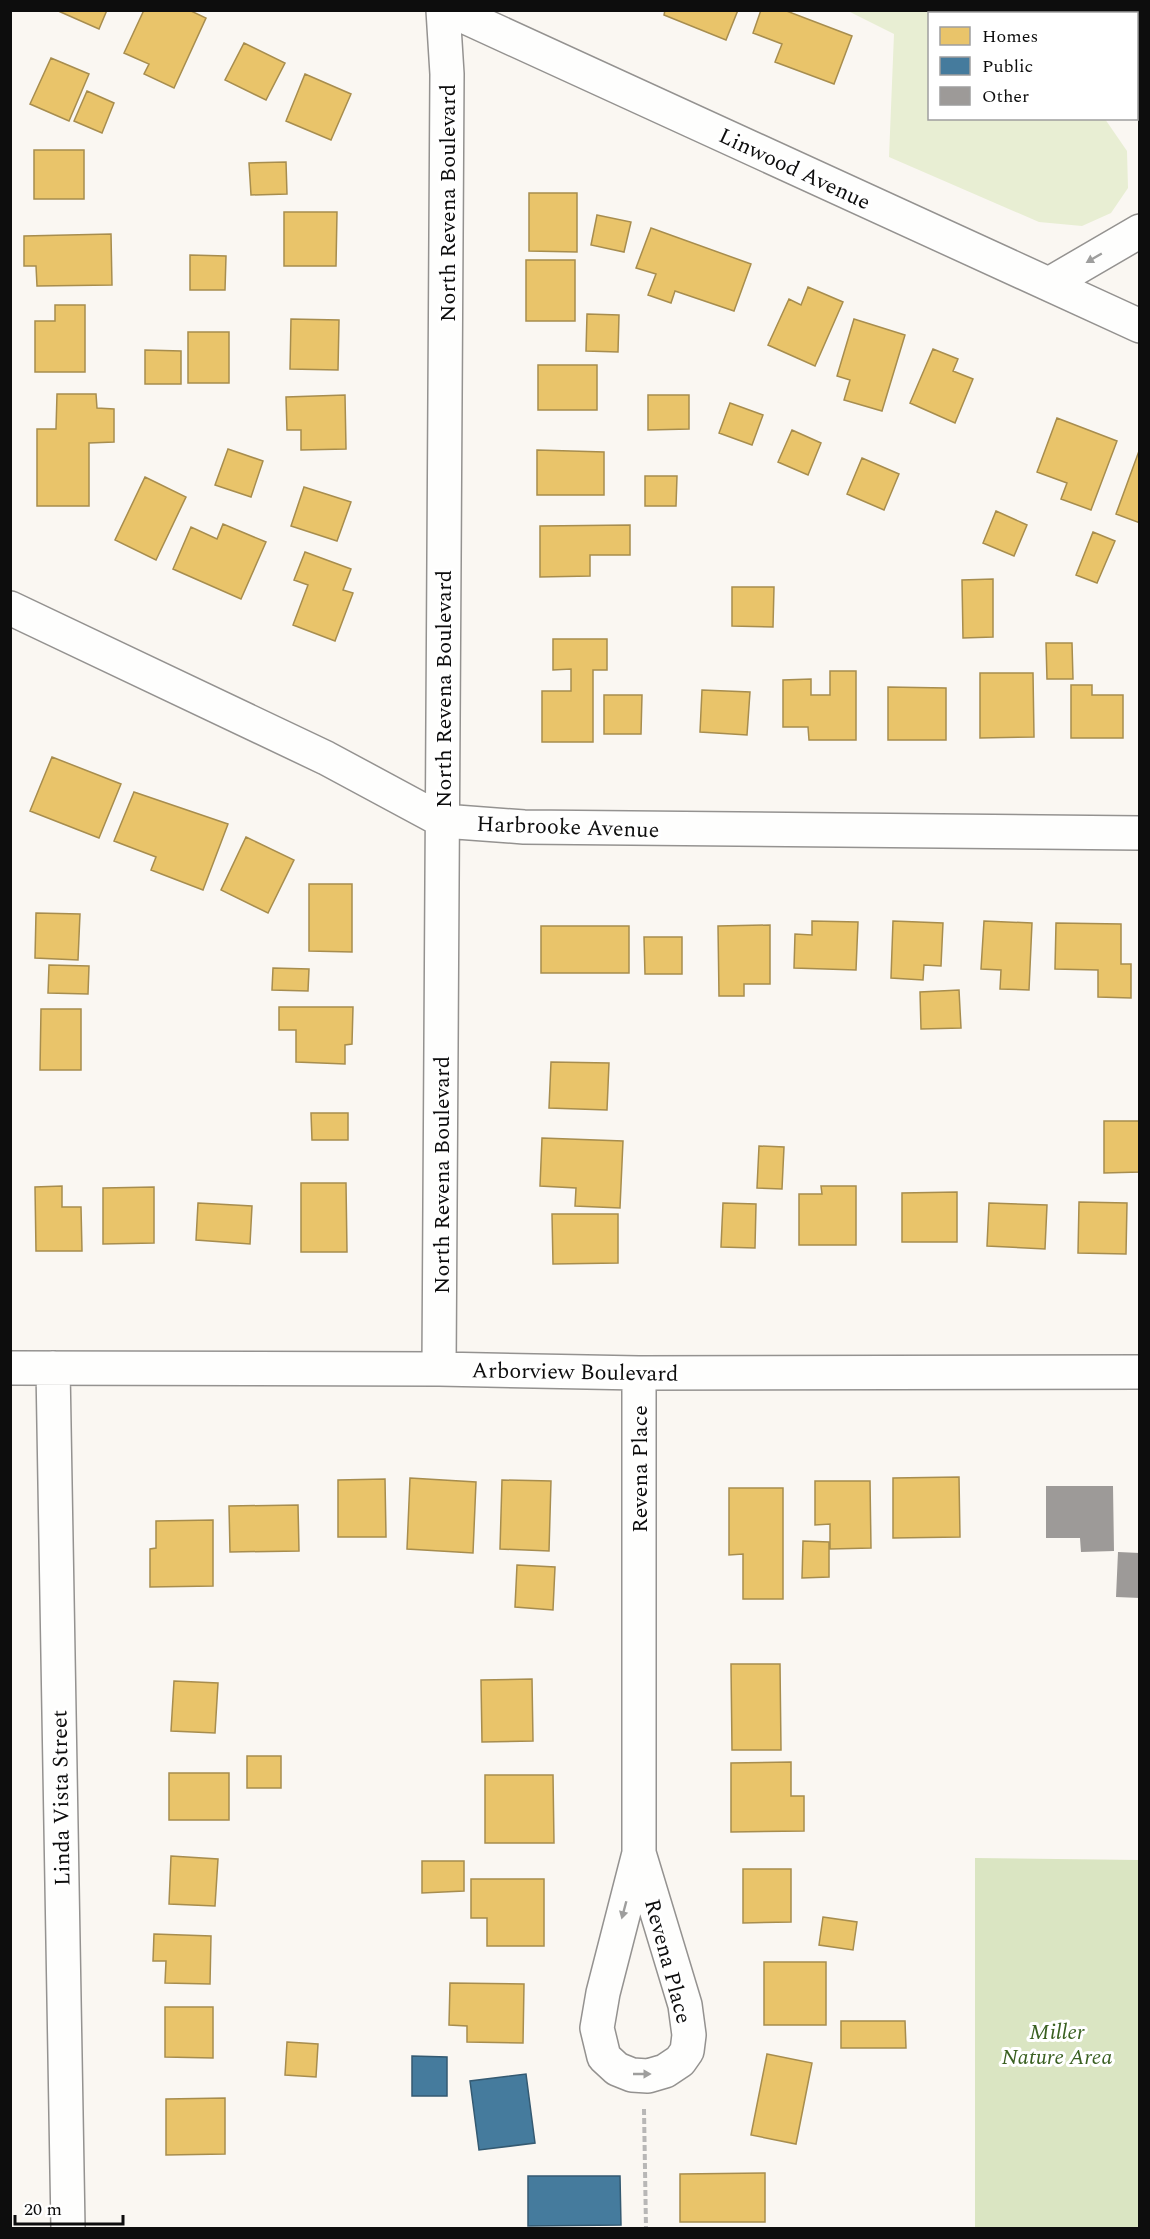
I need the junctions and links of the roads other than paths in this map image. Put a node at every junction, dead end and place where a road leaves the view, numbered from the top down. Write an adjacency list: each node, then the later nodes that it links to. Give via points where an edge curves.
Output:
1 (443, 10): 7 (street, North Revena Boulevard, via 447,74)
2 (450, 10): 4 (street, Linwood Avenue)
3 (1140, 231): 4 (street, one-way to 4)
4 (1049, 284): 5 (street, Linwood Avenue)
5 (1140, 326)
6 (10, 608): 7 (street, Harbrooke Avenue, via 326,758)
7 (443, 821): 8 (street, Harbrooke Avenue, via 524,827); 11 (street, North Revena Boulevard)
8 (1140, 833)
9 (10, 1368): 10 (street, Arborview Boulevard)
10 (52, 1368): 11 (street, Arborview Boulevard); 15 (street, Linda Vista Street)
11 (439, 1369): 13 (street, Arborview Boulevard)
12 (1140, 1372): 13 (street, Arborview Boulevard)
13 (639, 1373): 14 (street, Revena Place)
14 (639, 1853): 14 (street, Revena Place, one-way to 14, via 597,2028 604,2057 617,2069 648,2076 680,2061 687,2051 689,2036 685,2005)
15 (68, 2229)

